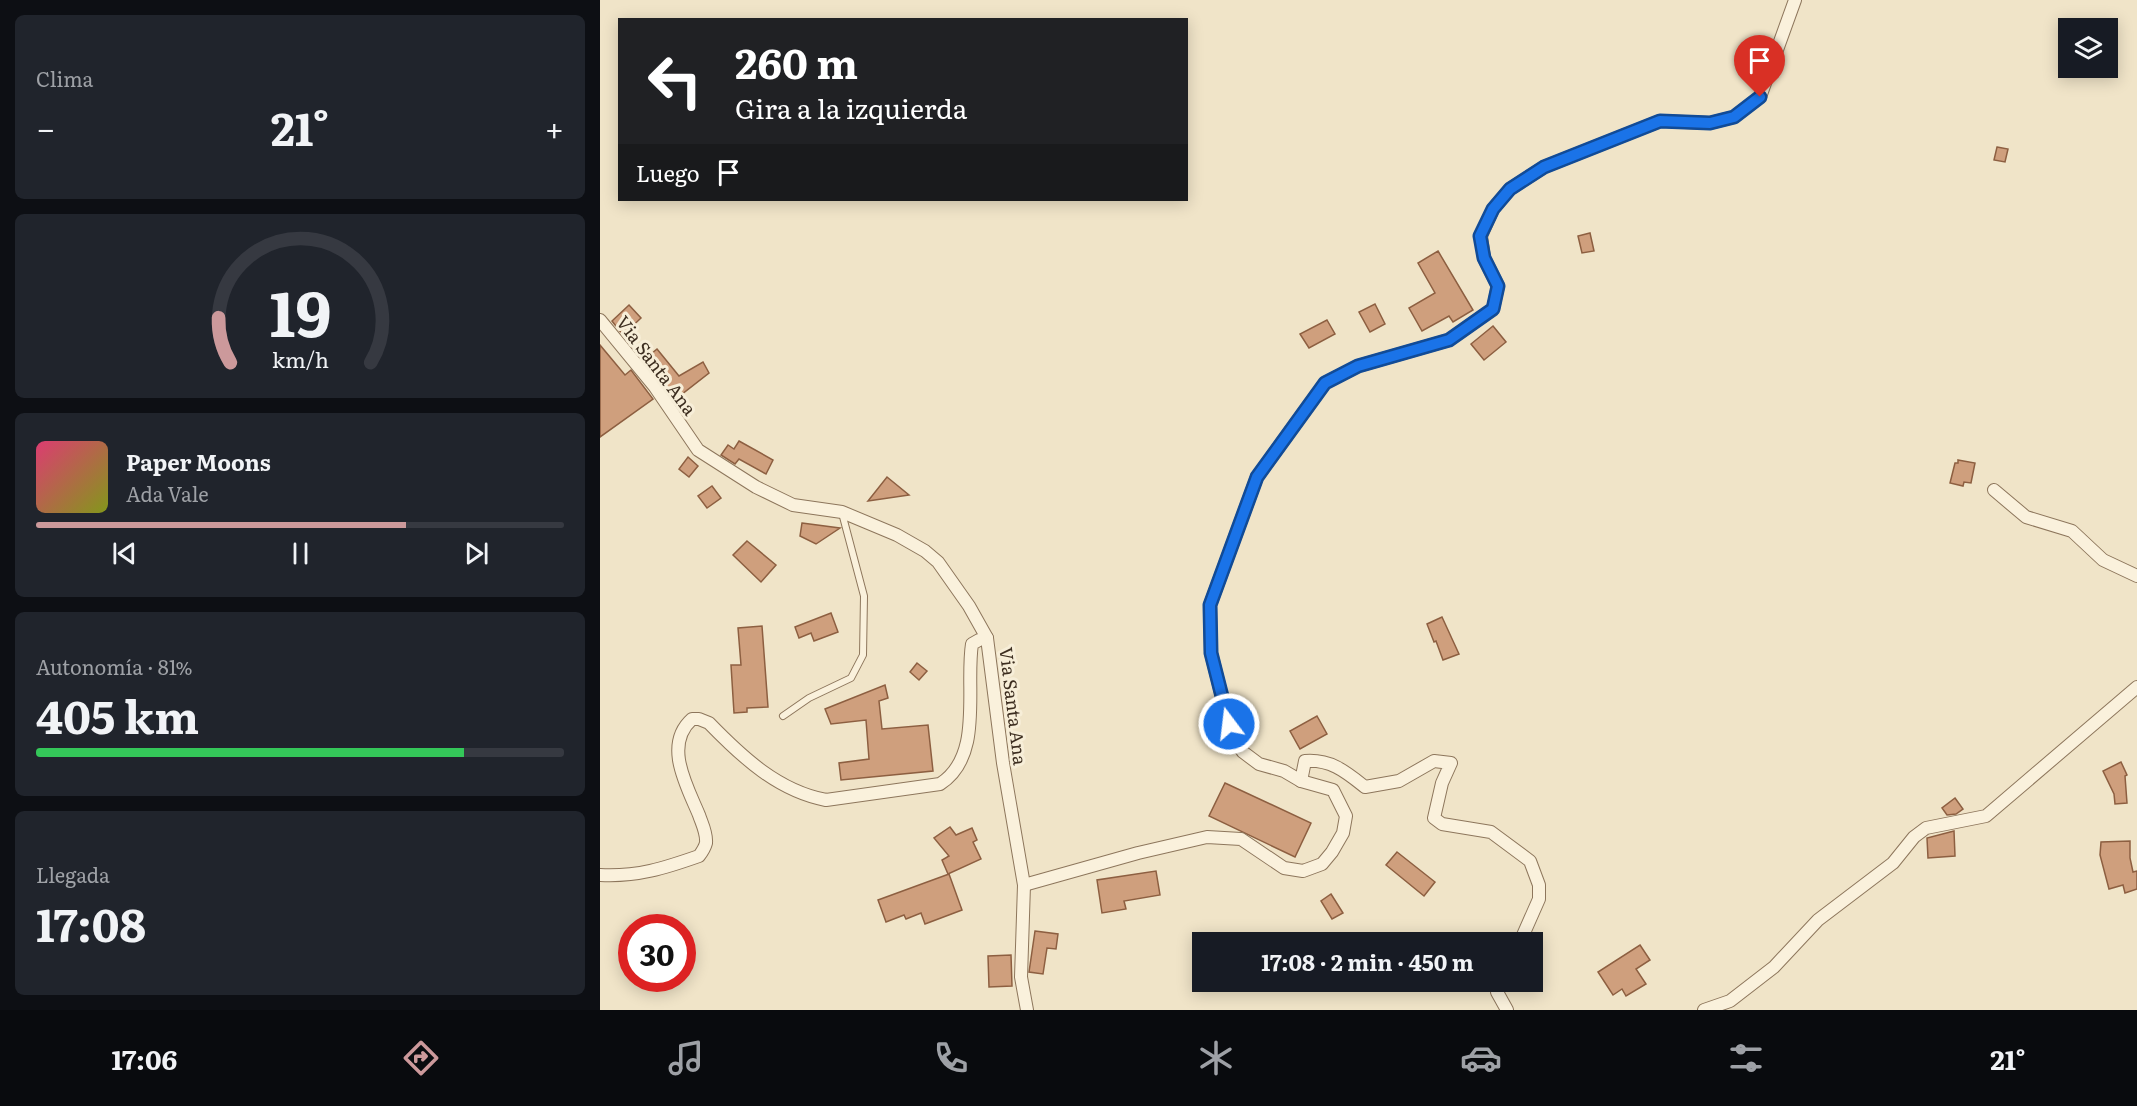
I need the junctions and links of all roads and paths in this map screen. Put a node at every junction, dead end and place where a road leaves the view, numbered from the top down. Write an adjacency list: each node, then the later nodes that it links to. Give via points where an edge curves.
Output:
1 (1795, 0): 9 (street, via 1760,97 1734,117 1710,123 1660,121 1544,167 1510,189 1493,209 1480,236 1484,258 1498,286 1493,309 1449,340 1358,366 1325,383 1257,477 1210,605 1211,653 1233,737 1243,752 1259,764)
2 (600, 320): 4 (street, Via Santa Ana, via 655,387 698,450 793,505)
3 (1994, 490): 5 (street, via 2026,517 2072,531 2103,560)
4 (842, 512): 6 (street, Via Santa Ana, via 897,535 938,562); 8 (lane, via 864,596 863,655 851,678 809,698)
5 (2137, 576)
6 (987, 638): 10 (street, via 972,644 969,736 958,766 940,784 826,800 814,798 756,768 708,723 692,719 678,736 677,750 705,830 703,850 699,855 654,871); 11 (street, Via Santa Ana)
7 (2137, 687): 16 (street, via 1986,816 1926,828 1893,863 1818,920 1774,967 1730,1001)
8 (783, 716)
9 (1301, 781): 11 (street, via 1332,790 1346,816 1342,833 1322,864 1303,871 1284,868 1241,839 1207,837); 12 (street, via 1305,761 1320,760 1342,768 1365,787 1399,781 1434,761 1451,763 1434,818 1442,824 1491,832 1530,861 1539,885 1539,899)
10 (600, 875)
11 (1024, 885): 14 (street, Via Santa Ana, via 1021,977)
12 (1524, 932)
13 (1497, 992): 15 (street)
14 (1027, 1010)
15 (1507, 1010)
16 (1704, 1010)

